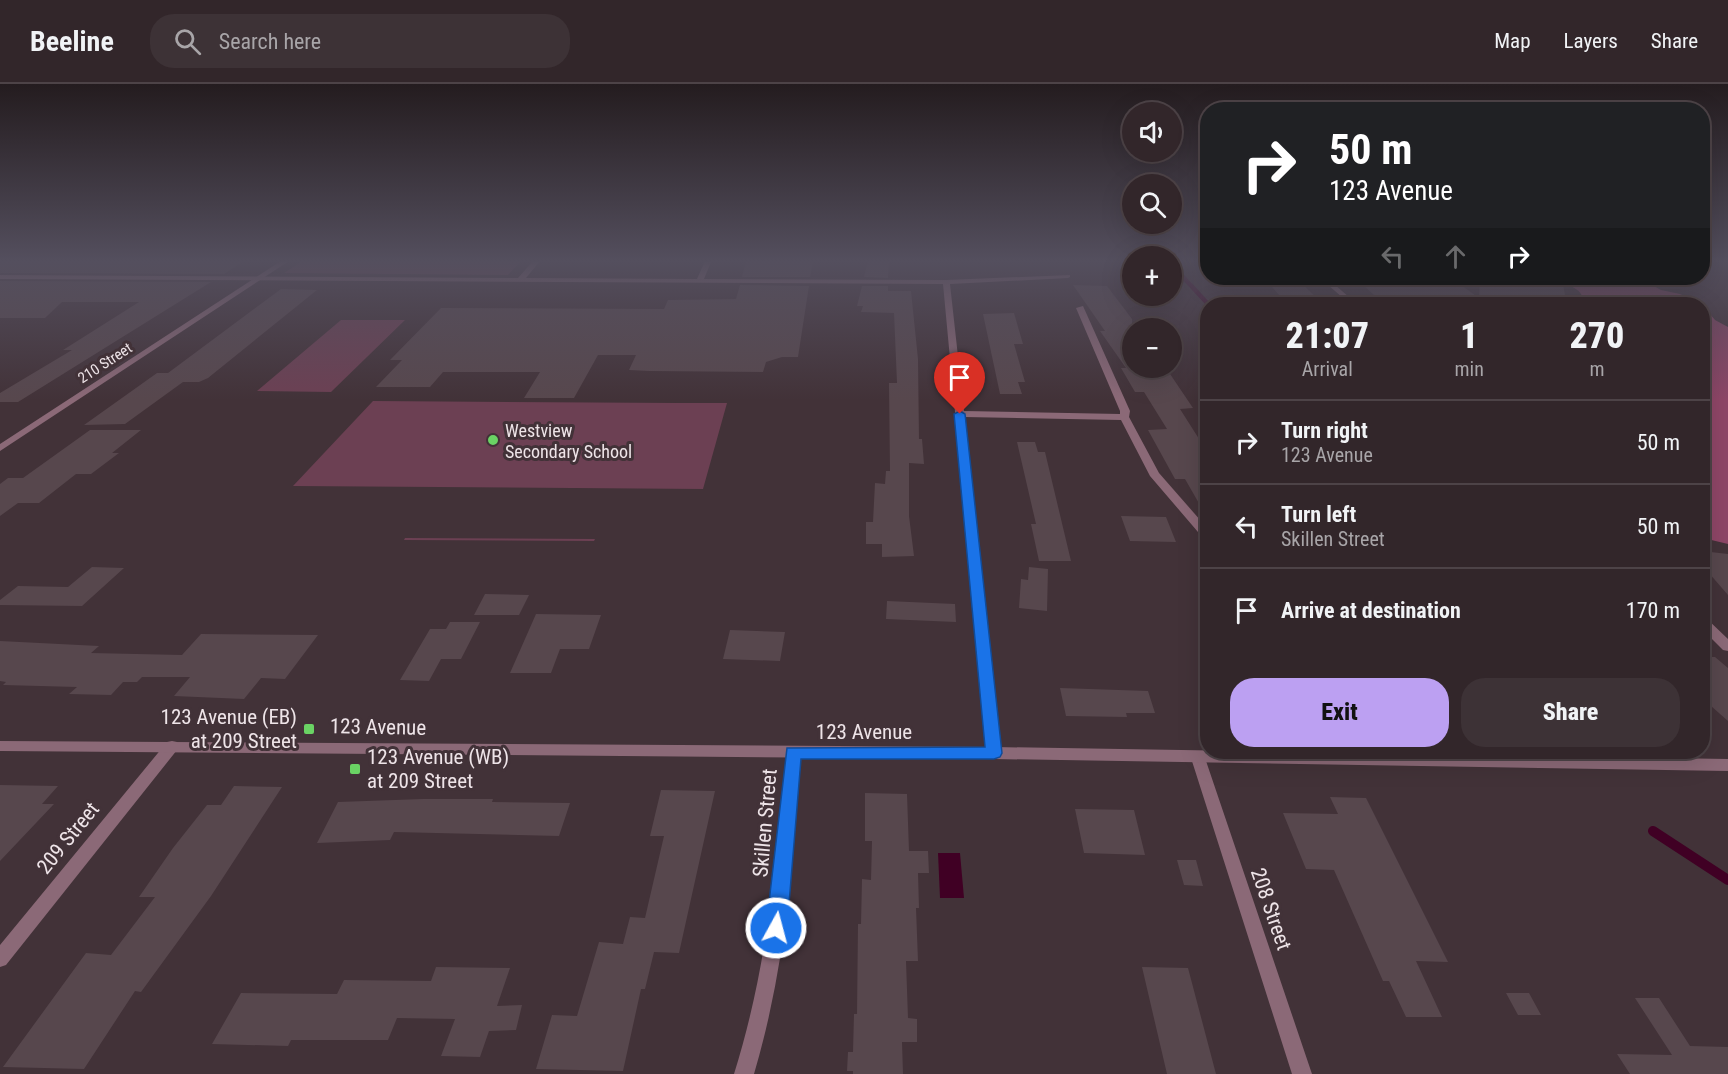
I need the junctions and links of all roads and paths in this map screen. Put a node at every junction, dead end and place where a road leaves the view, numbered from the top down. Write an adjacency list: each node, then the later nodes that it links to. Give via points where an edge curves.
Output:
1 (216, 307): 6 (street, 210 Street)
2 (949, 307): 4 (street)
3 (1080, 308): 5 (street, via 1125,411)
4 (960, 414): 5 (street); 13 (street)
5 (1124, 417): 7 (street, via 1154,474)
6 (0, 448)
7 (1200, 528)
8 (1710, 629): 9 (street)
9 (1728, 647)
10 (0, 746): 11 (street, 123 Avenue)
11 (172, 746): 12 (street, 123 Avenue); 17 (street, 209 Street)
12 (793, 753): 13 (street, 123 Avenue); 18 (street, Skillen Street, via 771,972 758,1034)
13 (994, 753): 14 (street, 123 Avenue)
14 (1198, 758): 19 (street, 208 Street)
15 (1274, 759): 16 (street, 123 Avenue)
16 (1728, 765)
17 (0, 959)
18 (744, 1074)
19 (1302, 1074)

